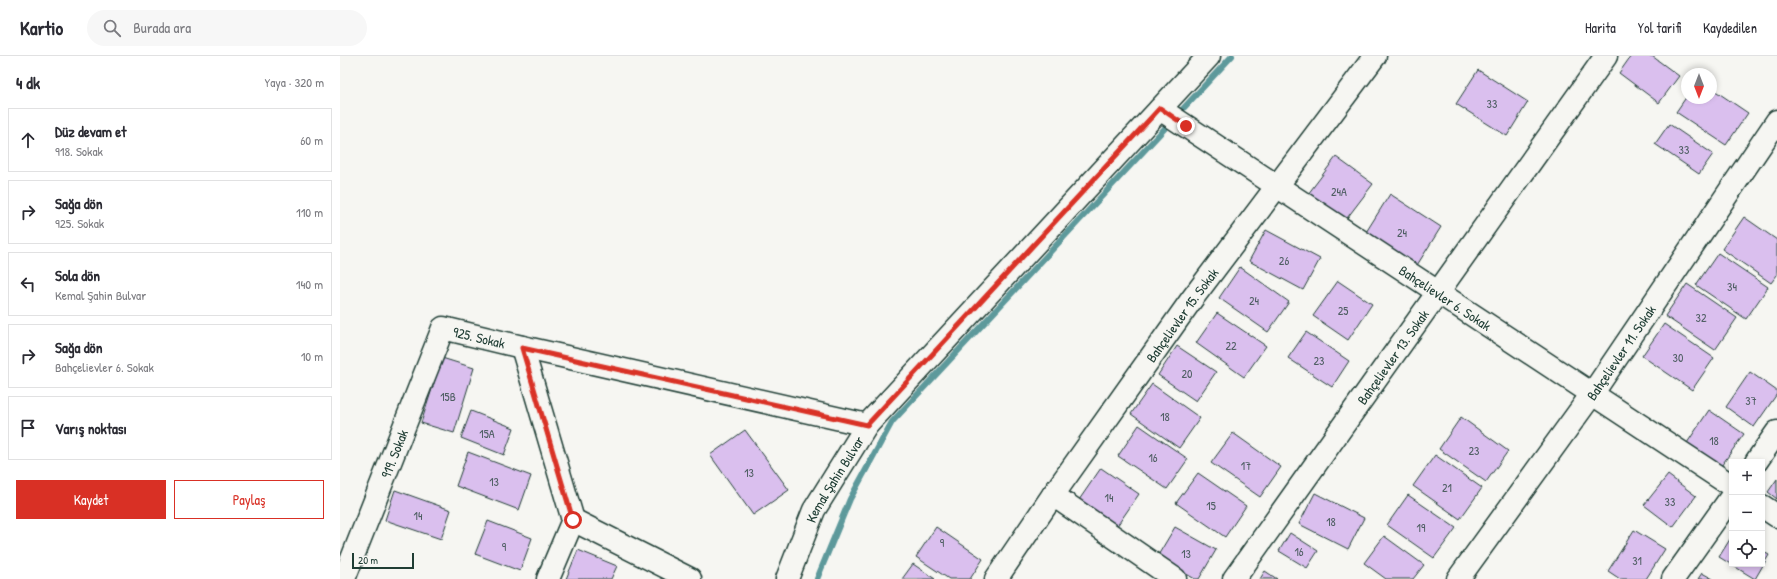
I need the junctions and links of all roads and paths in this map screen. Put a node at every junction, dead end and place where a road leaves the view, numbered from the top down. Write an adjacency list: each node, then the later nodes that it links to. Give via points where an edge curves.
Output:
1 (1209, 56): 4 (street, Kemal Şahin Bulvar)
2 (1375, 56): 6 (street, Bahçelievler 15. Sokak)
3 (1606, 56): 7 (street, Bahçelievler 13. Sokak)
4 (1161, 109): 6 (street, Bahçelievler 6. Sokak); 11 (street, Kemal Şahin Bulvar)
5 (1777, 121): 10 (street, Bahçelievler 11. Sokak)
6 (1277, 185): 7 (street, Bahçelievler 6. Sokak); 15 (street, Bahçelievler 15. Sokak, via 1192,299)
7 (1438, 292): 10 (street, Bahçelievler 6. Sokak); 27 (street, Bahçelievler 13. Sokak)
8 (443, 328): 9 (street, 925. Sokak); 21 (street, 919. Sokak)
9 (522, 348): 11 (street, 925. Sokak); 19 (street)
10 (1592, 394): 14 (street, Bahçelievler 6. Sokak); 28 (street, Bahçelievler 11. Sokak)
11 (867, 425): 24 (street, Kemal Şahin Bulvar, via 814,510)
12 (1777, 432): 13 (street)
13 (1758, 459)
14 (1729, 484)
15 (1053, 495): 25 (street, Bahçelievler 15. Sokak); 26 (street)
16 (1729, 500): 29 (street)
17 (1765, 508): 18 (street)
18 (1777, 516)
19 (573, 520): 20 (street); 22 (street)
20 (663, 571): 23 (street)
21 (344, 579)
22 (548, 579)
23 (690, 579)
24 (787, 579)
25 (996, 579)
26 (1174, 579)
27 (1234, 579)
28 (1458, 579)
29 (1673, 579)

